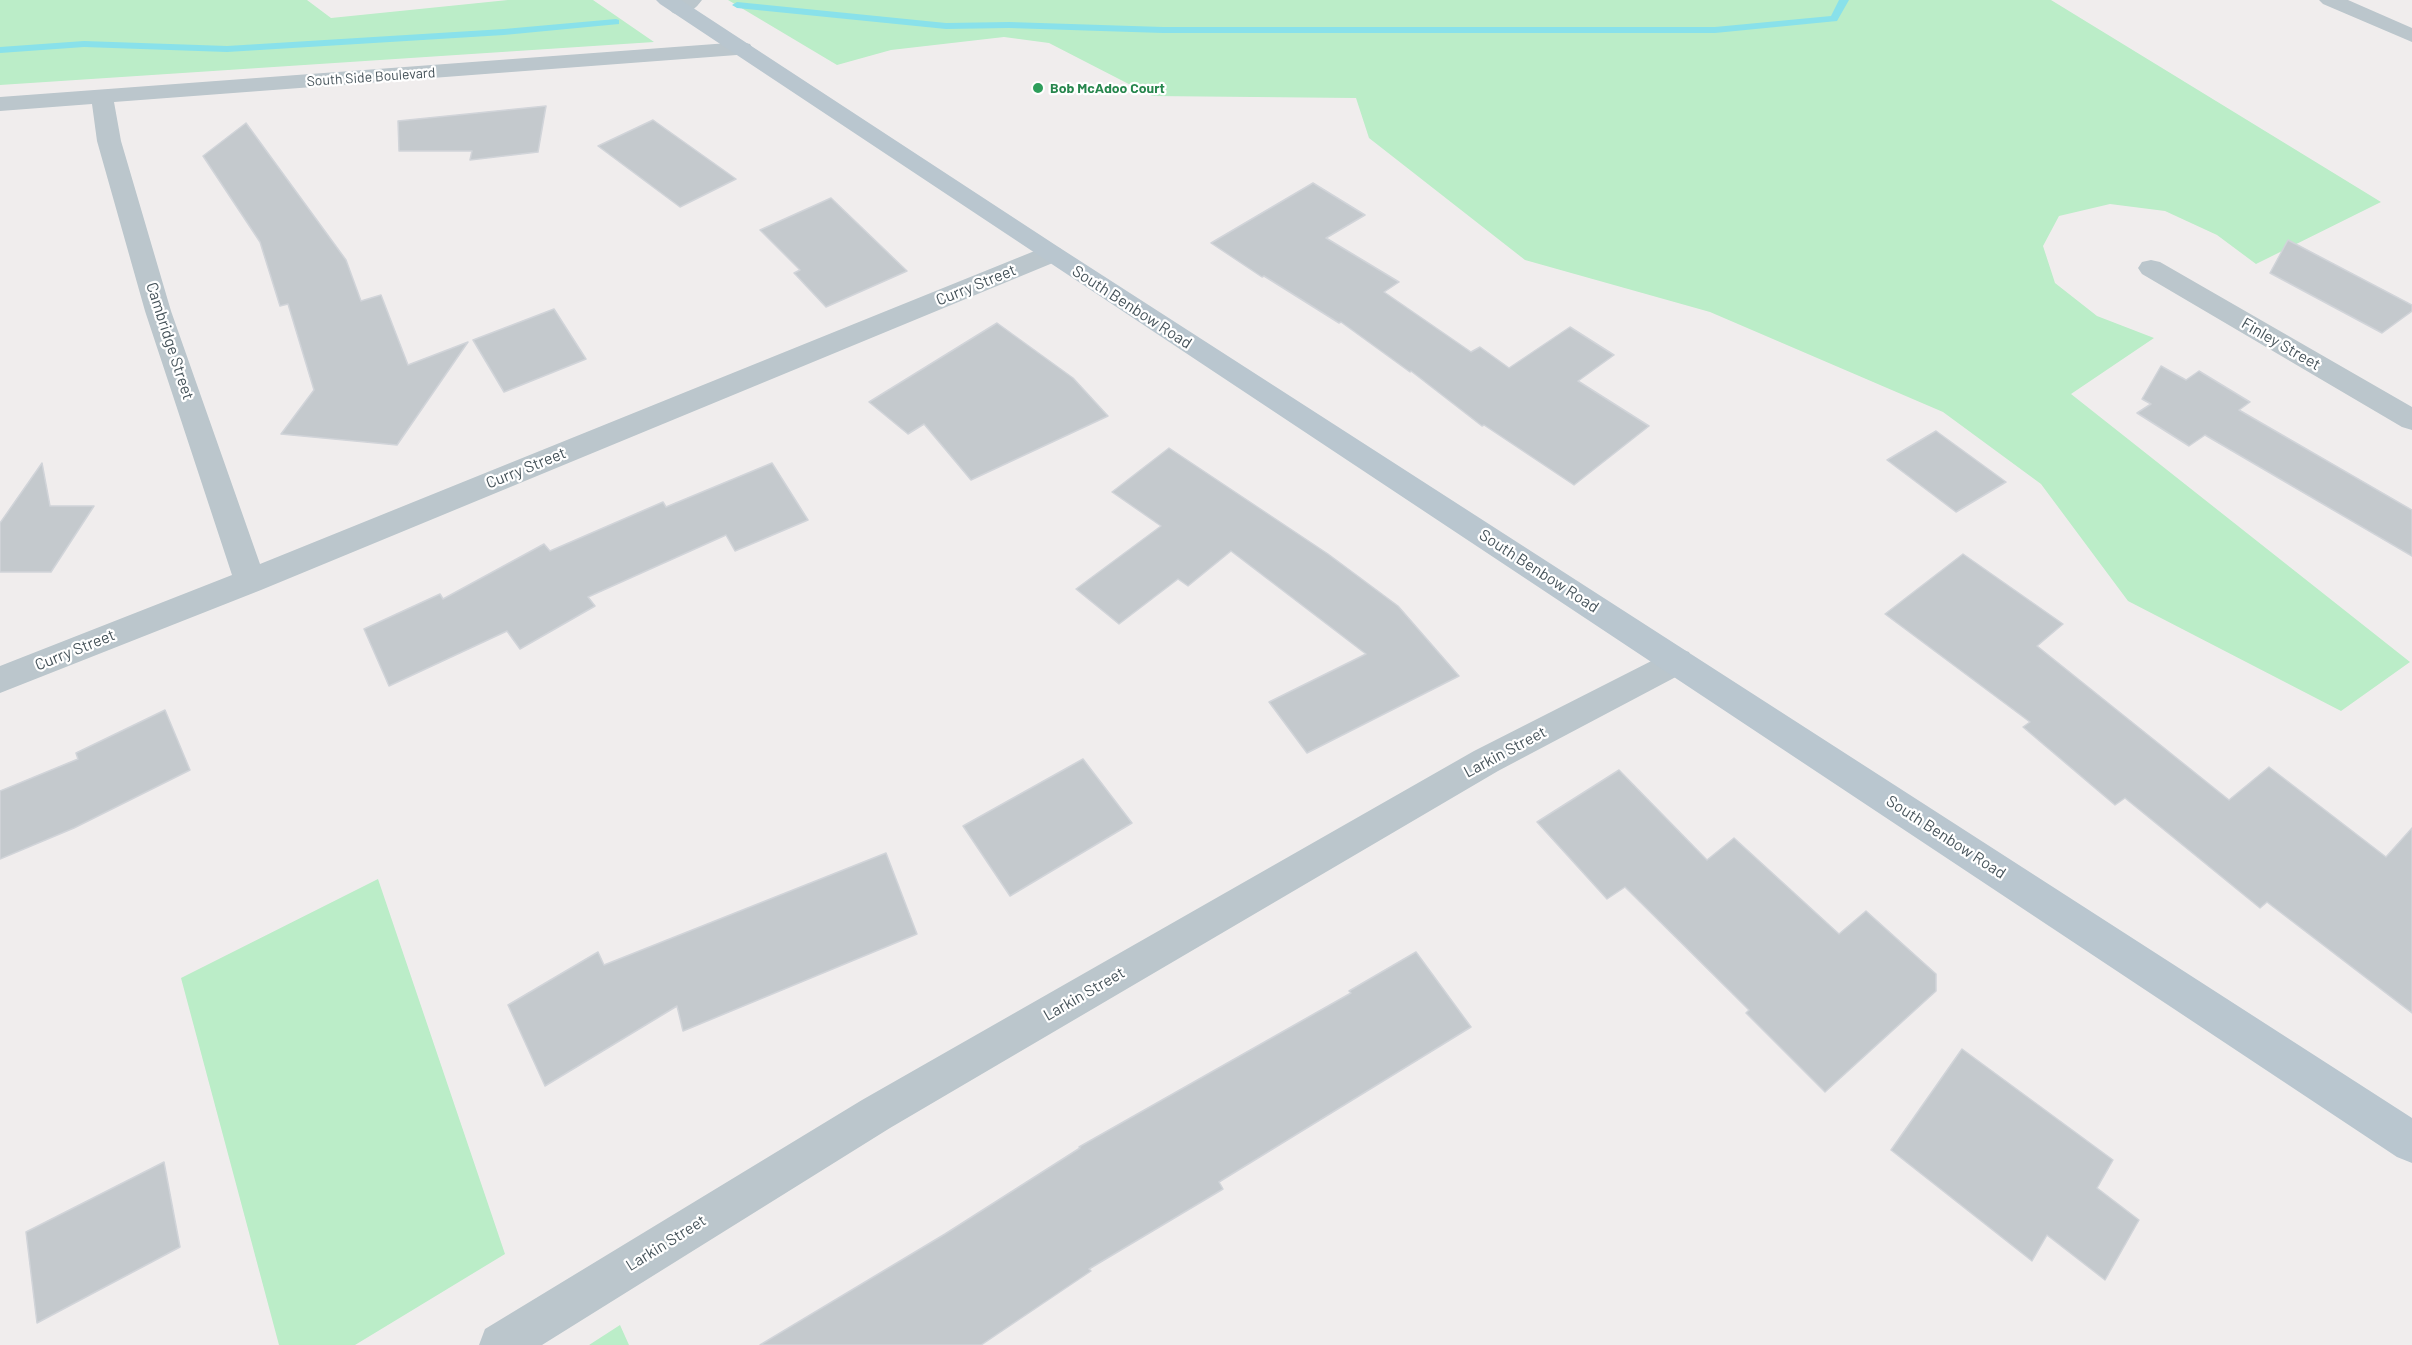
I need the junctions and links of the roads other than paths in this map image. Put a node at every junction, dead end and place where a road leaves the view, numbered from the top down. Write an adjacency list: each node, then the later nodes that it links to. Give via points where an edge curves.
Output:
1 (2330, 0): 3 (street)
2 (680, 3): 4 (main road, South Benbow Road)
3 (2412, 36)
4 (742, 49): 5 (street, South Side Boulevard); 7 (main road, South Benbow Road)
5 (102, 98): 6 (street, South Side Boulevard); 10 (street, Cambridge Street, via 109,141 158,311)
6 (0, 104)
7 (1051, 254): 10 (street, Curry Street); 11 (main road, South Benbow Road)
8 (2151, 268): 9 (street, Finley Street)
9 (2412, 420)
10 (250, 581): 12 (street, Curry Street)
11 (1677, 661): 13 (main road, South Benbow Road); 14 (street, Larkin Street, via 1486,761 876,1114)
12 (0, 680)
13 (2412, 1142)
14 (501, 1345)

